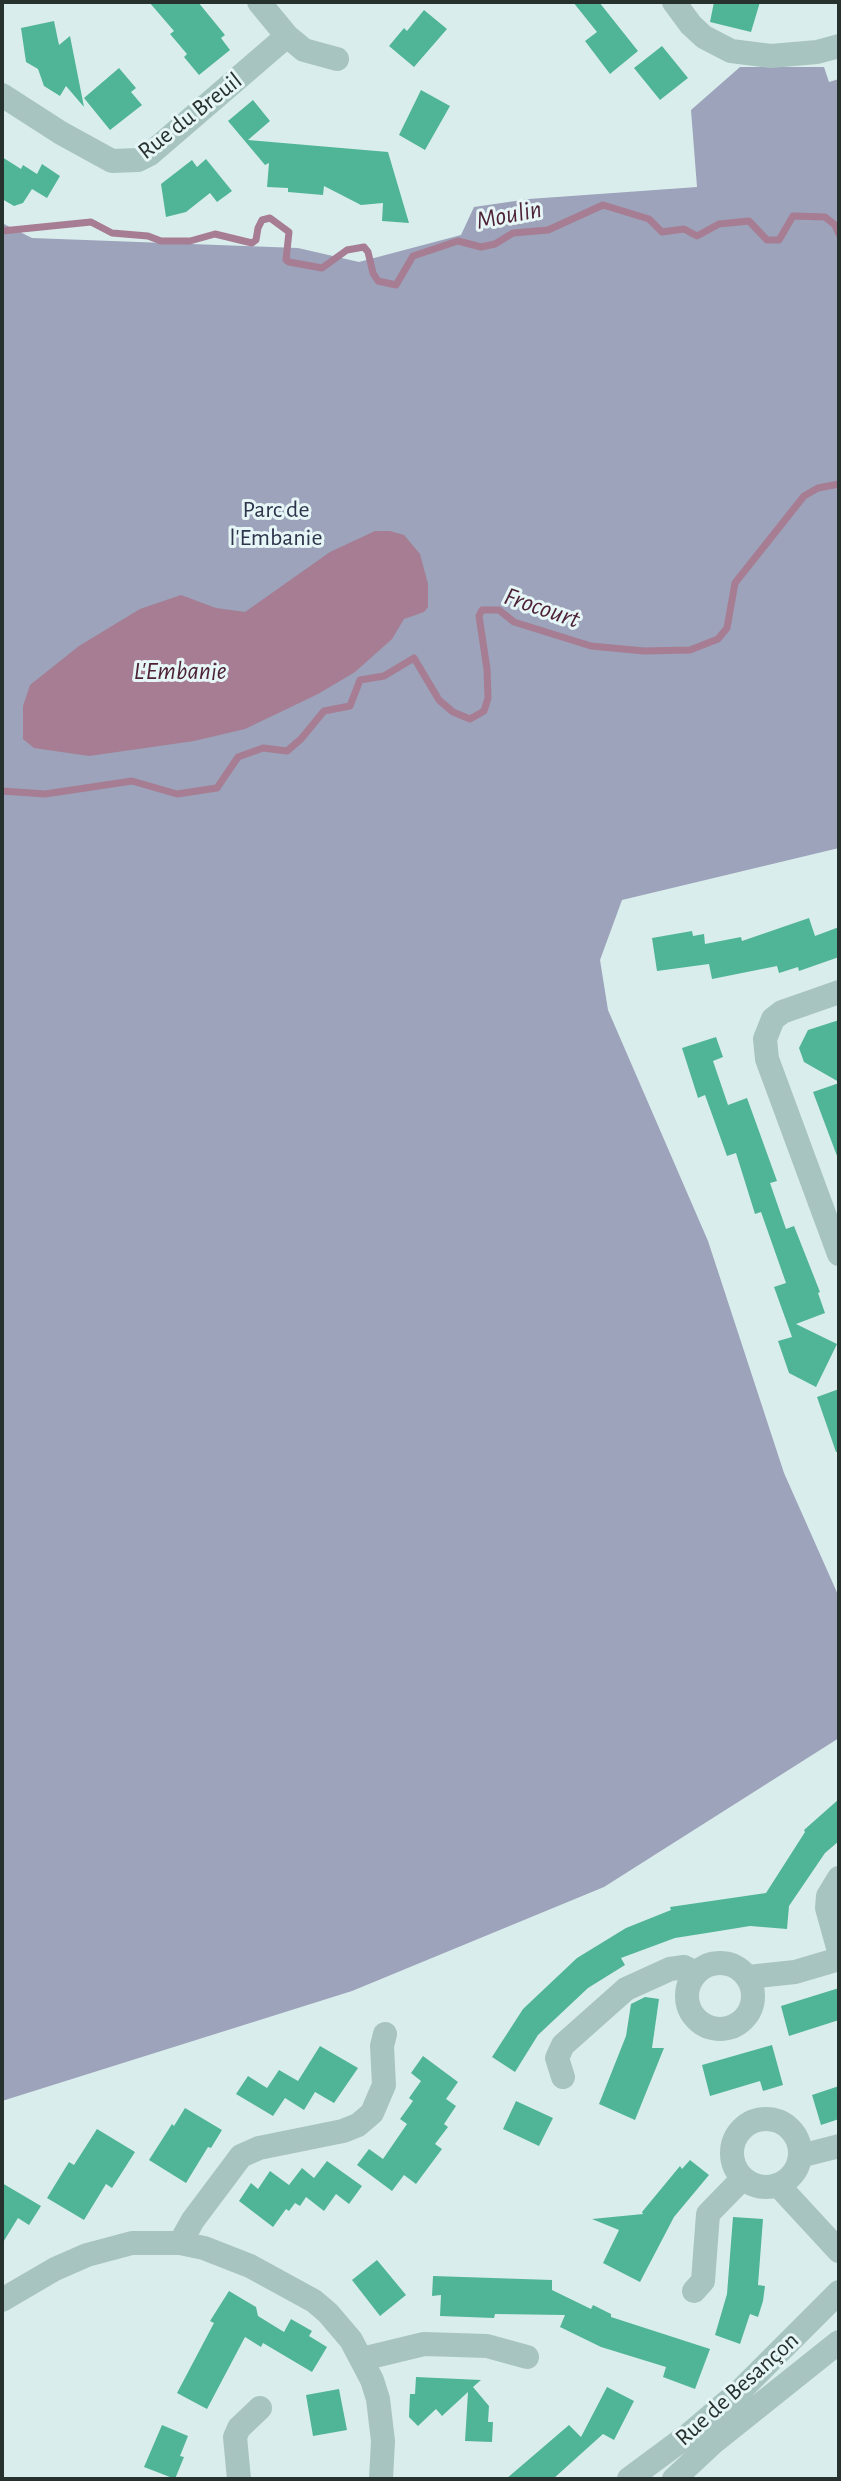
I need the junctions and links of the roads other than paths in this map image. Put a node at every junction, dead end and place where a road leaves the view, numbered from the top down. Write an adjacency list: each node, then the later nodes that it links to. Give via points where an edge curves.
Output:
1 (259, 2): 3 (street)
2 (674, 2): 4 (street, via 704,37 731,51 771,56)
3 (287, 36): 5 (street, via 304,50); 6 (street, Rue du Breuil, via 138,160 112,161)
4 (839, 46)
5 (337, 59)
6 (2, 95)
7 (839, 992): 8 (street, via 782,1012 765,1039 767,1059)
8 (839, 1254)
9 (839, 1878): 10 (street, via 827,1908)
10 (839, 1951)
11 (839, 1959): 13 (street, via 795,1972)
12 (696, 1973): 13 (street, via 723,1962); 13 (street, via 687,1990 690,2010 703,2024 722,2029 741,2022 752,2006); 15 (street, via 684,1967 670,1969 626,1989 563,2045 557,2058)
13 (748, 1977)
14 (385, 2034): 20 (street, via 384,2085 372,2113 343,2131 241,2156)
15 (563, 2077)
16 (839, 2146): 17 (street)
17 (800, 2156): 18 (street, via 787,2126 755,2121 733,2146); 19 (street, via 796,2171)
18 (743, 2178): 19 (street, via 759,2186); 22 (street, via 708,2214 703,2281)
19 (778, 2185): 21 (street)
20 (180, 2243): 24 (street, via 132,2243 87,2255); 27 (street, via 226,2256 314,2301)
21 (839, 2251)
22 (694, 2291)
23 (839, 2292): 31 (street, Rue de Besançon, via 742,2389)
24 (2, 2300)
25 (839, 2342): 32 (street, Rue de Besançon)
26 (527, 2357): 27 (street, via 487,2346 424,2344)
27 (362, 2359): 30 (street, via 382,2421)
28 (260, 2408): 29 (street, via 235,2437)
29 (239, 2479)
30 (381, 2479)
31 (629, 2479)
32 (674, 2479)

